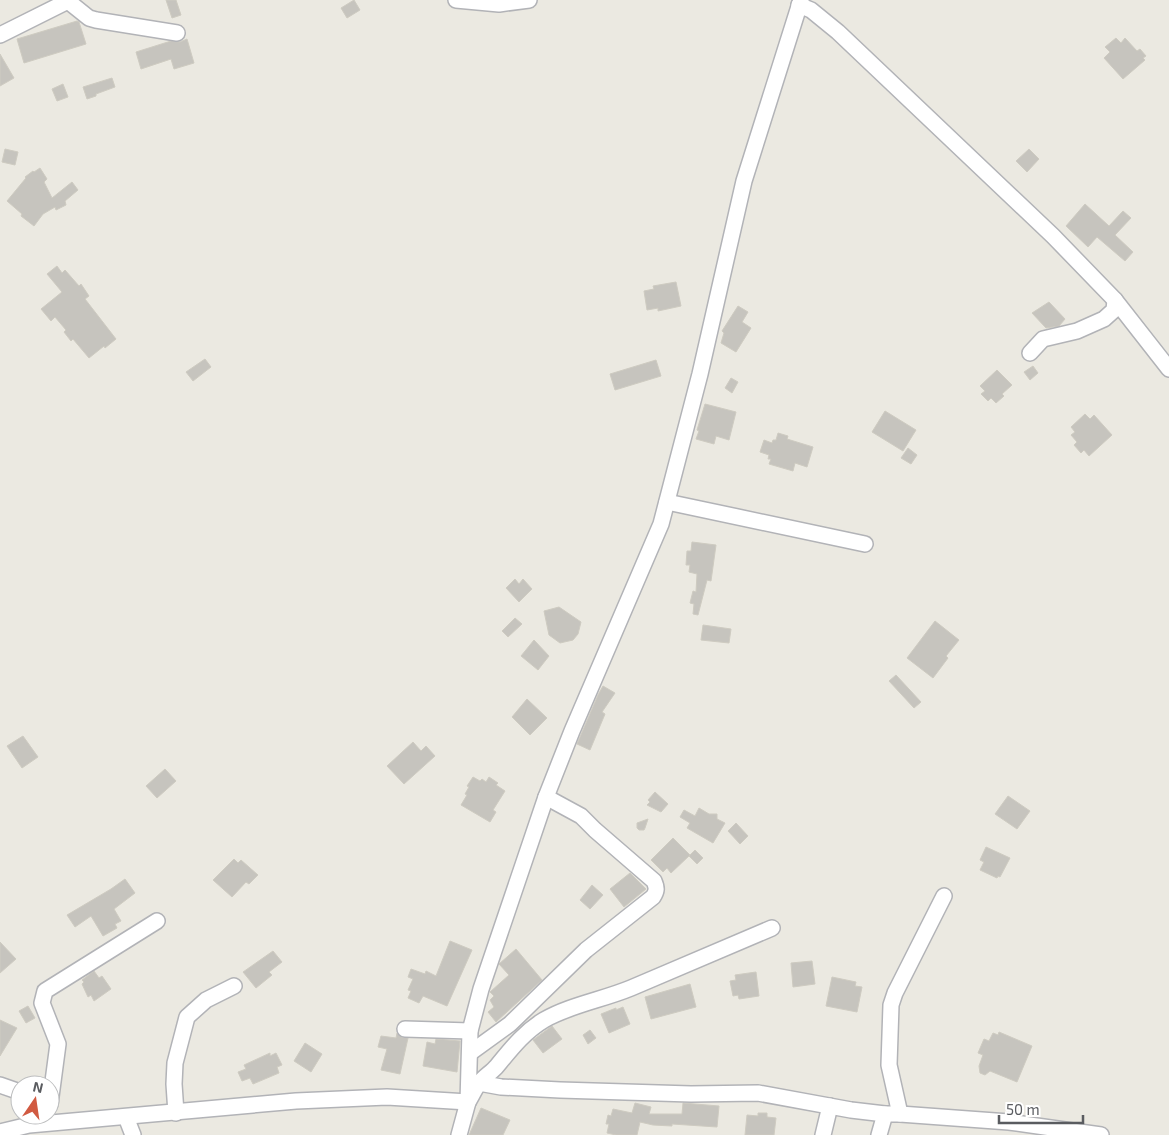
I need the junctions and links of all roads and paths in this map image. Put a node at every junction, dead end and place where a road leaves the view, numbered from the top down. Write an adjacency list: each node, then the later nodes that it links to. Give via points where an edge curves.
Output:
1 (456, 0): 2 (street, via 499,4)
2 (529, 0)
3 (70, 1): 5 (street); 6 (street, via 89,18)
4 (800, 3): 7 (street, via 852,46 1046,229); 10 (street, via 744,181)
5 (0, 34)
6 (178, 34)
7 (1115, 300): 8 (street, via 1114,310 1104,319 1077,331 1043,339); 9 (street)
8 (1030, 353)
9 (1169, 369)
10 (667, 502): 11 (street); 12 (street, via 658,532)
11 (865, 544)
12 (546, 797): 18 (street); 19 (street, via 581,816 654,881 656,892 586,950 510,1024)
13 (944, 896): 26 (street, via 891,1005 889,1065)
14 (157, 921): 20 (street, via 44,991 42,1003 58,1044)
15 (772, 928): 21 (street, via 631,988 543,1021 523,1036)
16 (234, 986): 24 (street, via 206,1000 187,1017 175,1063)
17 (405, 1029): 18 (street)
18 (470, 1030): 19 (street)
19 (470, 1053): 22 (street)
20 (54, 1075)
21 (479, 1083): 22 (street); 23 (street, via 560,1090 758,1094)
22 (468, 1102): 24 (street, via 387,1097 296,1101); 30 (street)
23 (830, 1106): 25 (street); 31 (street)
24 (176, 1113): 27 (street)
25 (885, 1114): 26 (street); 32 (street)
26 (900, 1114): 33 (street, via 1009,1122)
27 (126, 1117): 28 (street); 29 (street)
28 (60, 1120)
29 (133, 1135)
30 (459, 1135)
31 (823, 1135)
32 (880, 1135)
33 (1101, 1135)

